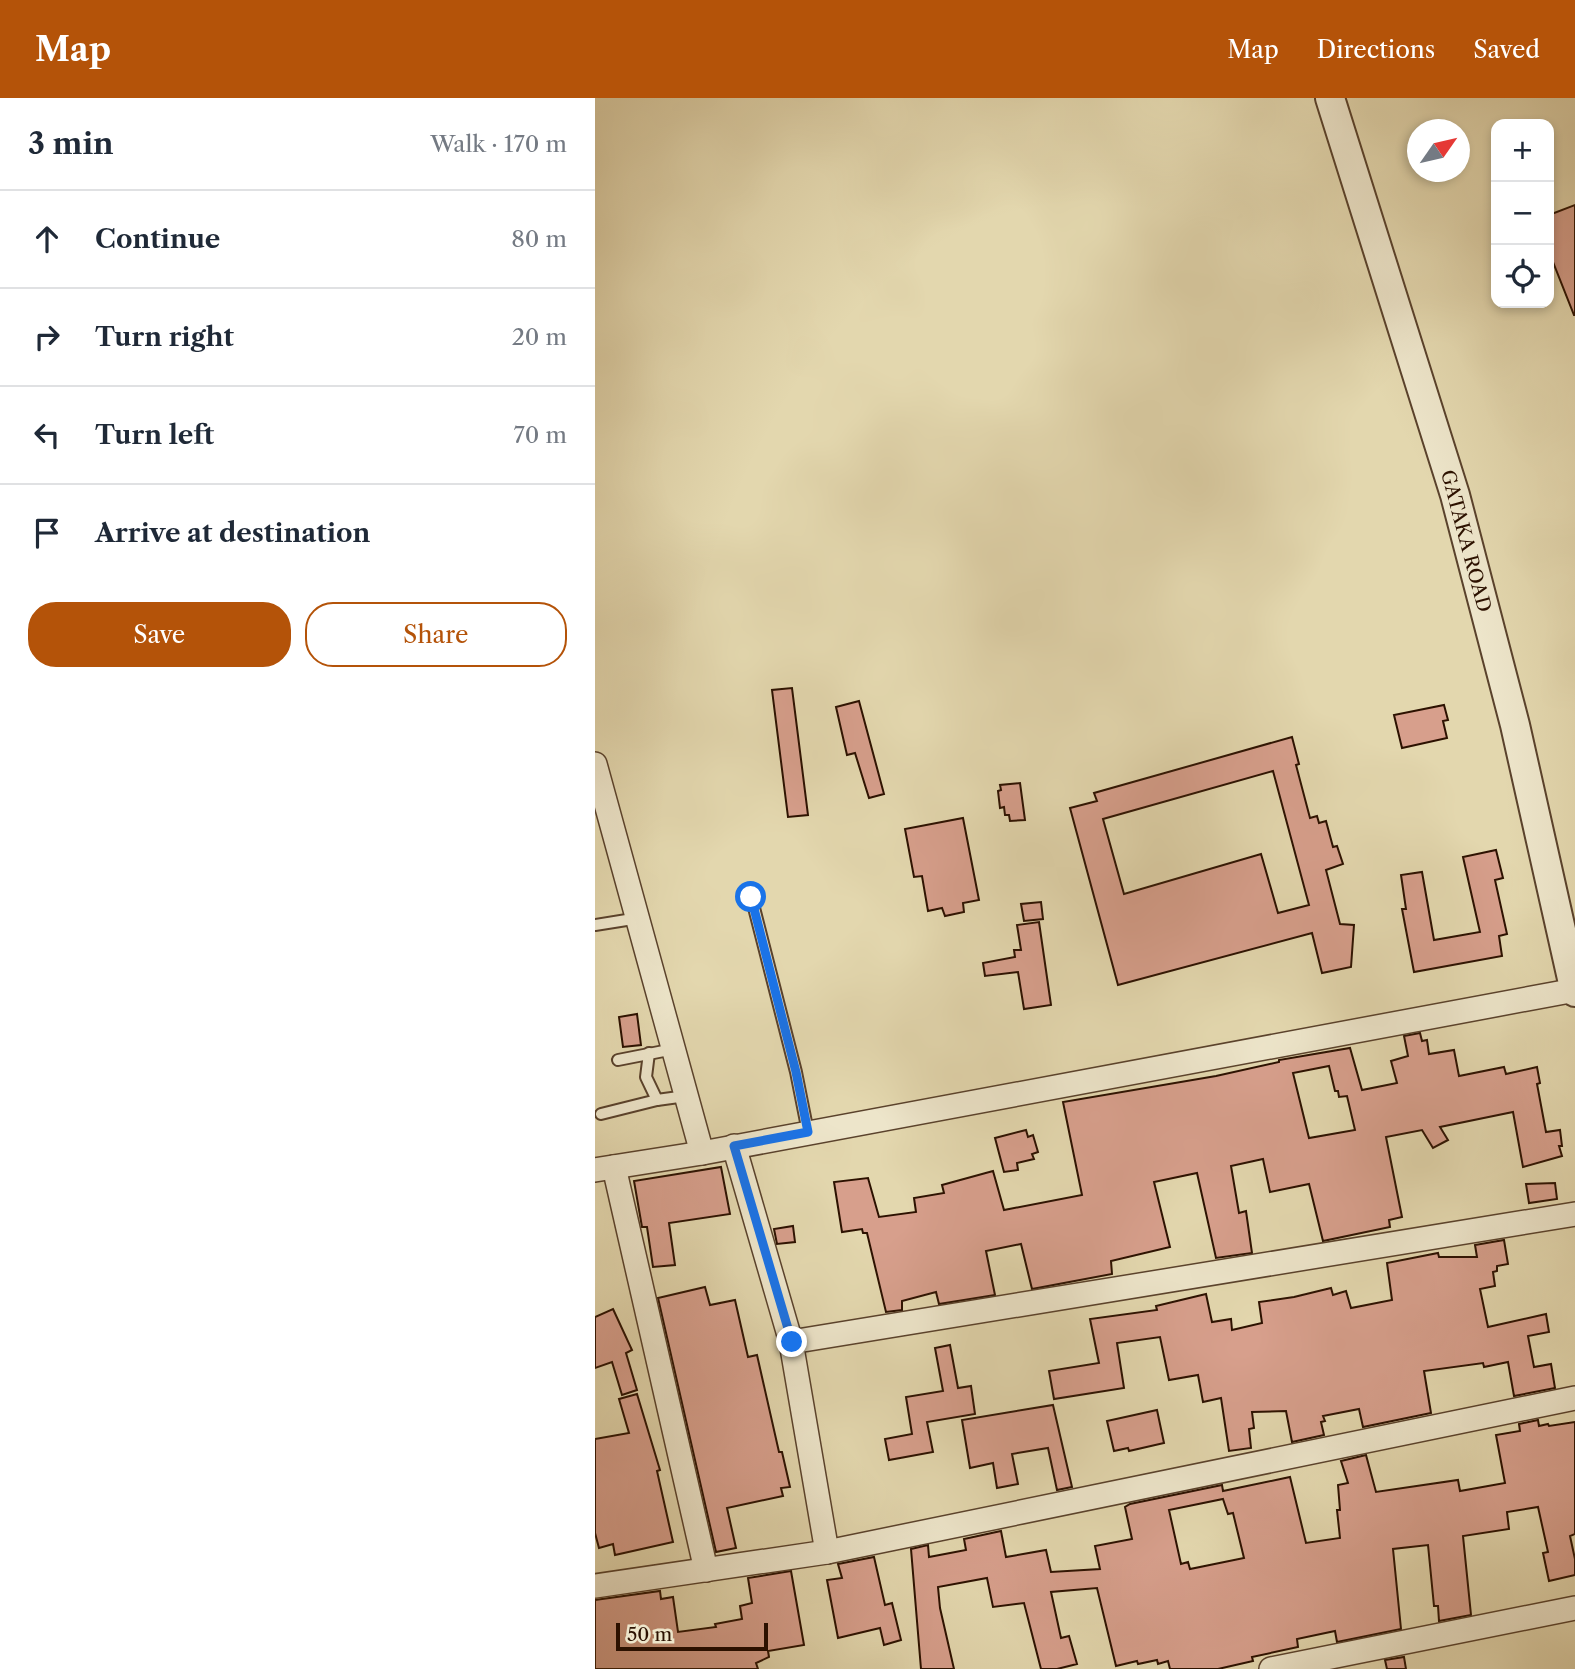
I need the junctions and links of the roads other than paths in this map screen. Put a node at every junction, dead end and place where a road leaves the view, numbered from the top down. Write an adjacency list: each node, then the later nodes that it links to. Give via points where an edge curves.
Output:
1 (1331, 98): 6 (street, GATAKA ROAD, via 1455,495 1515,725)
2 (595, 764): 4 (street)
3 (751, 897): 13 (lane)
4 (639, 918): 5 (lane); 7 (street)
5 (595, 925)
6 (1575, 991): 13 (street)
7 (674, 1049): 8 (lane); 10 (street)
8 (649, 1054): 9 (lane); 11 (lane, via 646,1077)
9 (618, 1060)
10 (686, 1096): 11 (lane); 15 (street)
11 (657, 1100): 12 (lane)
12 (601, 1114)
13 (808, 1132): 14 (street)
14 (734, 1146): 15 (street); 18 (street)
15 (702, 1153): 16 (street)
16 (605, 1169): 21 (street)
17 (1575, 1214): 18 (street)
18 (791, 1342): 20 (street)
19 (1575, 1398): 20 (street)
20 (827, 1552): 21 (street)
21 (706, 1570): 22 (street)
22 (595, 1587)
23 (1575, 1608): 24 (street)
24 (1271, 1669)

